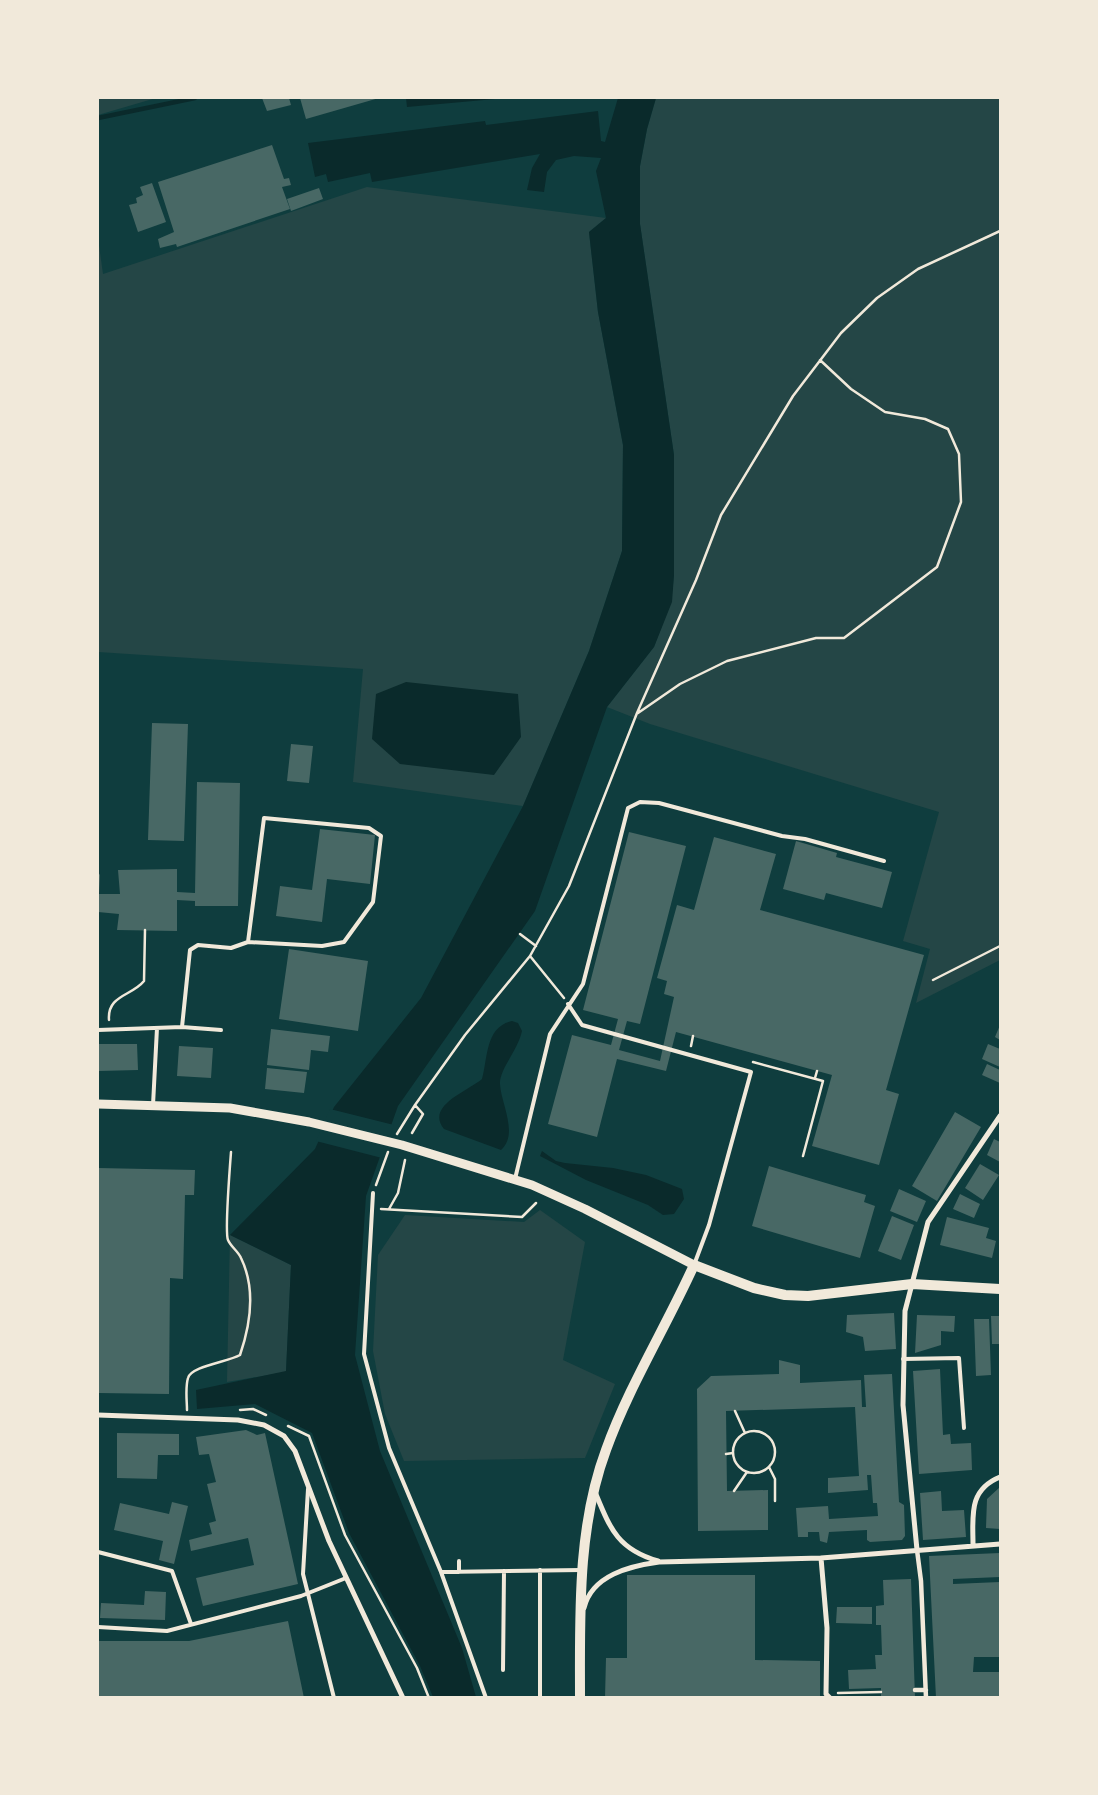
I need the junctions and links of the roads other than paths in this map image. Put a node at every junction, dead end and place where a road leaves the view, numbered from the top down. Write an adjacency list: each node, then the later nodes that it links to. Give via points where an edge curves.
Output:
1 (884, 861): 3 (lane, via 659,803 640,802 628,808 582,984)
2 (248, 942): 2 (lane, via 264,818 369,828 381,836 373,902 344,942 322,946); 4 (lane, via 231,948 198,945 190,950)
3 (568, 1004): 12 (lane, via 550,1034); 14 (lane, via 582,1025 750,1072 709,1225)
4 (182, 1027): 5 (lane); 7 (lane)
5 (157, 1028): 6 (lane); 9 (lane)
6 (98, 1030)
7 (221, 1030)
8 (98, 1104): 9 (street)
9 (153, 1105): 12 (street, via 230,1108 309,1122 398,1144)
10 (1000, 1116): 11 (street)
11 (999, 1122): 15 (street, via 928,1222)
12 (515, 1179): 14 (street, via 585,1209)
13 (374, 1193): 33 (lane, via 364,1354 389,1448)
14 (694, 1265): 15 (main road, via 754,1288 785,1294 808,1296); 22 (main road, via 606,1450)
15 (912, 1284): 16 (main road); 17 (street, via 905,1312)
16 (1000, 1289)
17 (903, 1359): 19 (lane, via 959,1358); 25 (street, via 903,1405)
18 (98, 1415): 21 (street, via 238,1420 264,1425 291,1444)
19 (964, 1428)
20 (1000, 1477): 24 (street, via 980,1489 973,1507)
21 (308, 1487): 35 (street); 36 (lane, via 303,1574)
22 (595, 1491): 29 (street, via 610,1528 624,1546); 31 (main road)
23 (1000, 1544): 24 (street)
24 (973, 1545): 25 (street)
25 (917, 1550): 27 (street); 42 (street)
26 (98, 1552): 37 (lane, via 172,1571)
27 (821, 1558): 29 (street); 43 (street)
28 (459, 1561): 34 (lane)
29 (659, 1562): 39 (street, via 636,1565 603,1579 593,1587 584,1605)
30 (540, 1570): 31 (lane); 32 (lane); 47 (lane)
31 (582, 1570): 39 (main road)
32 (504, 1571): 34 (lane); 40 (lane)
33 (441, 1572): 34 (lane); 46 (lane)
34 (459, 1572)
35 (346, 1578): 36 (lane); 45 (street)
36 (308, 1594): 37 (lane); 44 (lane)
37 (191, 1624): 38 (lane, via 166,1631)
38 (98, 1627)
39 (581, 1628): 48 (main road)
40 (503, 1670)
41 (915, 1690): 42 (street)
42 (926, 1690): 49 (street)
43 (828, 1696)
44 (334, 1698)
45 (403, 1698)
46 (486, 1698)
47 (540, 1698)
48 (580, 1698)
49 (926, 1698)

